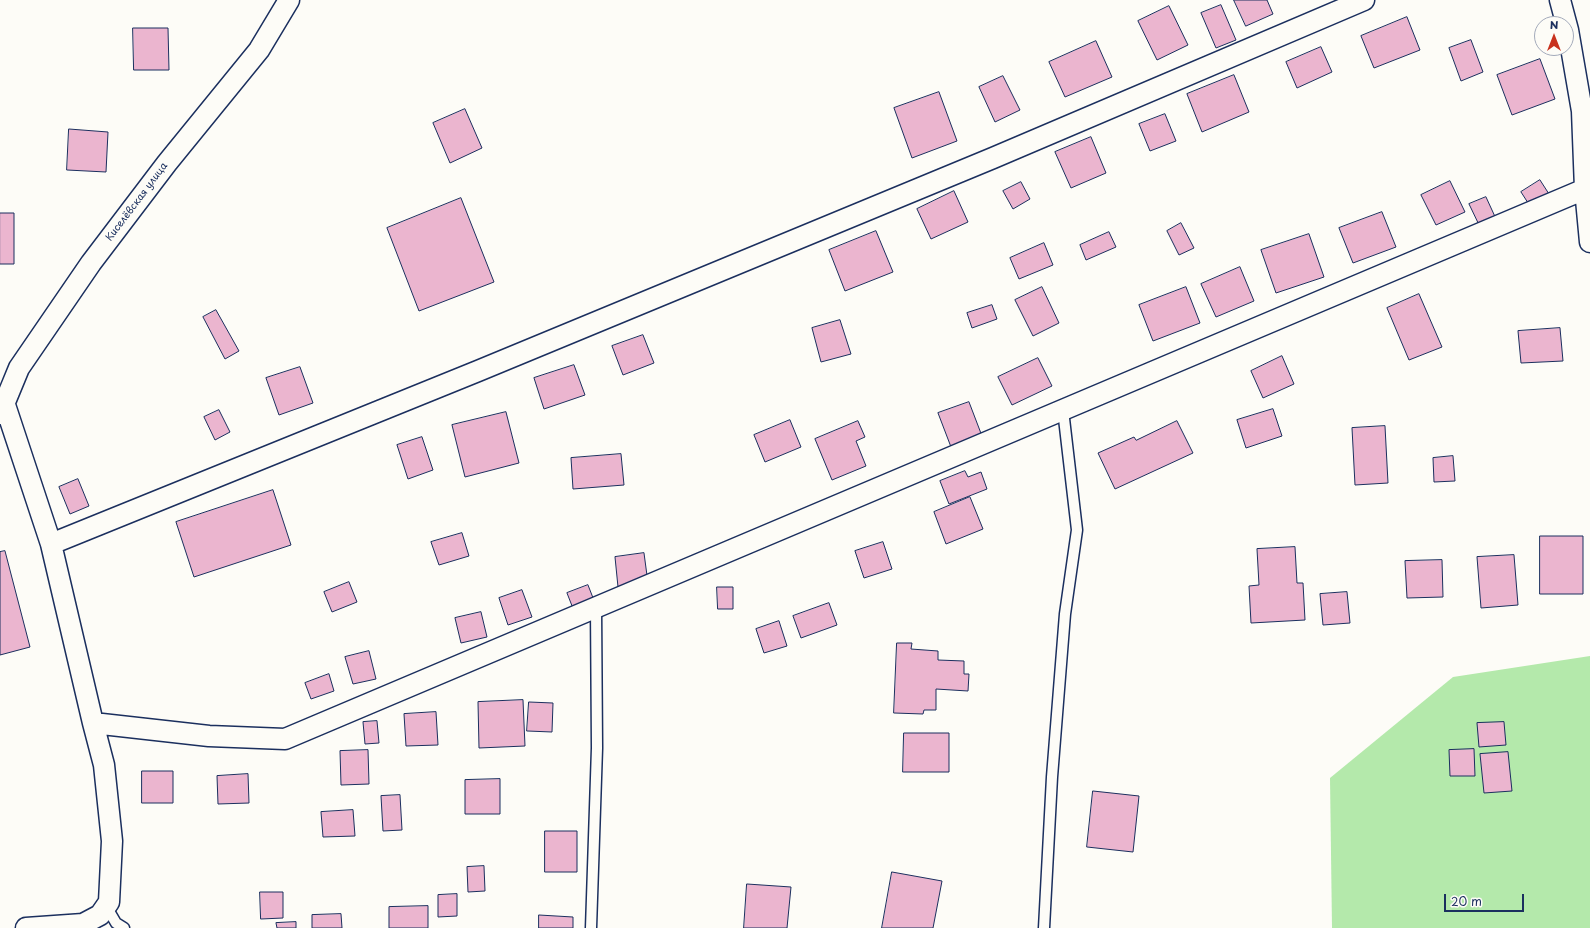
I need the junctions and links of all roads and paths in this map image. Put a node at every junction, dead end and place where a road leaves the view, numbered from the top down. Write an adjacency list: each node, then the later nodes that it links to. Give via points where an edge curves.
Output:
1 (289, 0): 6 (street, Киселёвская улица, via 259,50 167,163 91,263 19,368)
2 (1364, 0): 8 (street, via 993,158)
3 (1560, 0): 4 (street, via 1568,30 1582,111)
4 (1585, 189): 5 (street); 7 (street)
5 (1590, 242)
6 (3, 410): 8 (street)
7 (1063, 410): 9 (street); 15 (lane, via 1077,530 1065,614 1052,777)
8 (51, 544): 10 (street)
9 (596, 607): 10 (street, via 285,739 209,736); 14 (lane, via 598,748)
10 (93, 723): 11 (street, via 104,765 112,841 109,902)
11 (106, 906): 12 (street, via 100,915 83,924); 13 (lane, via 116,923)
12 (26, 928)
13 (124, 928)
14 (591, 928)
15 (1044, 928)

